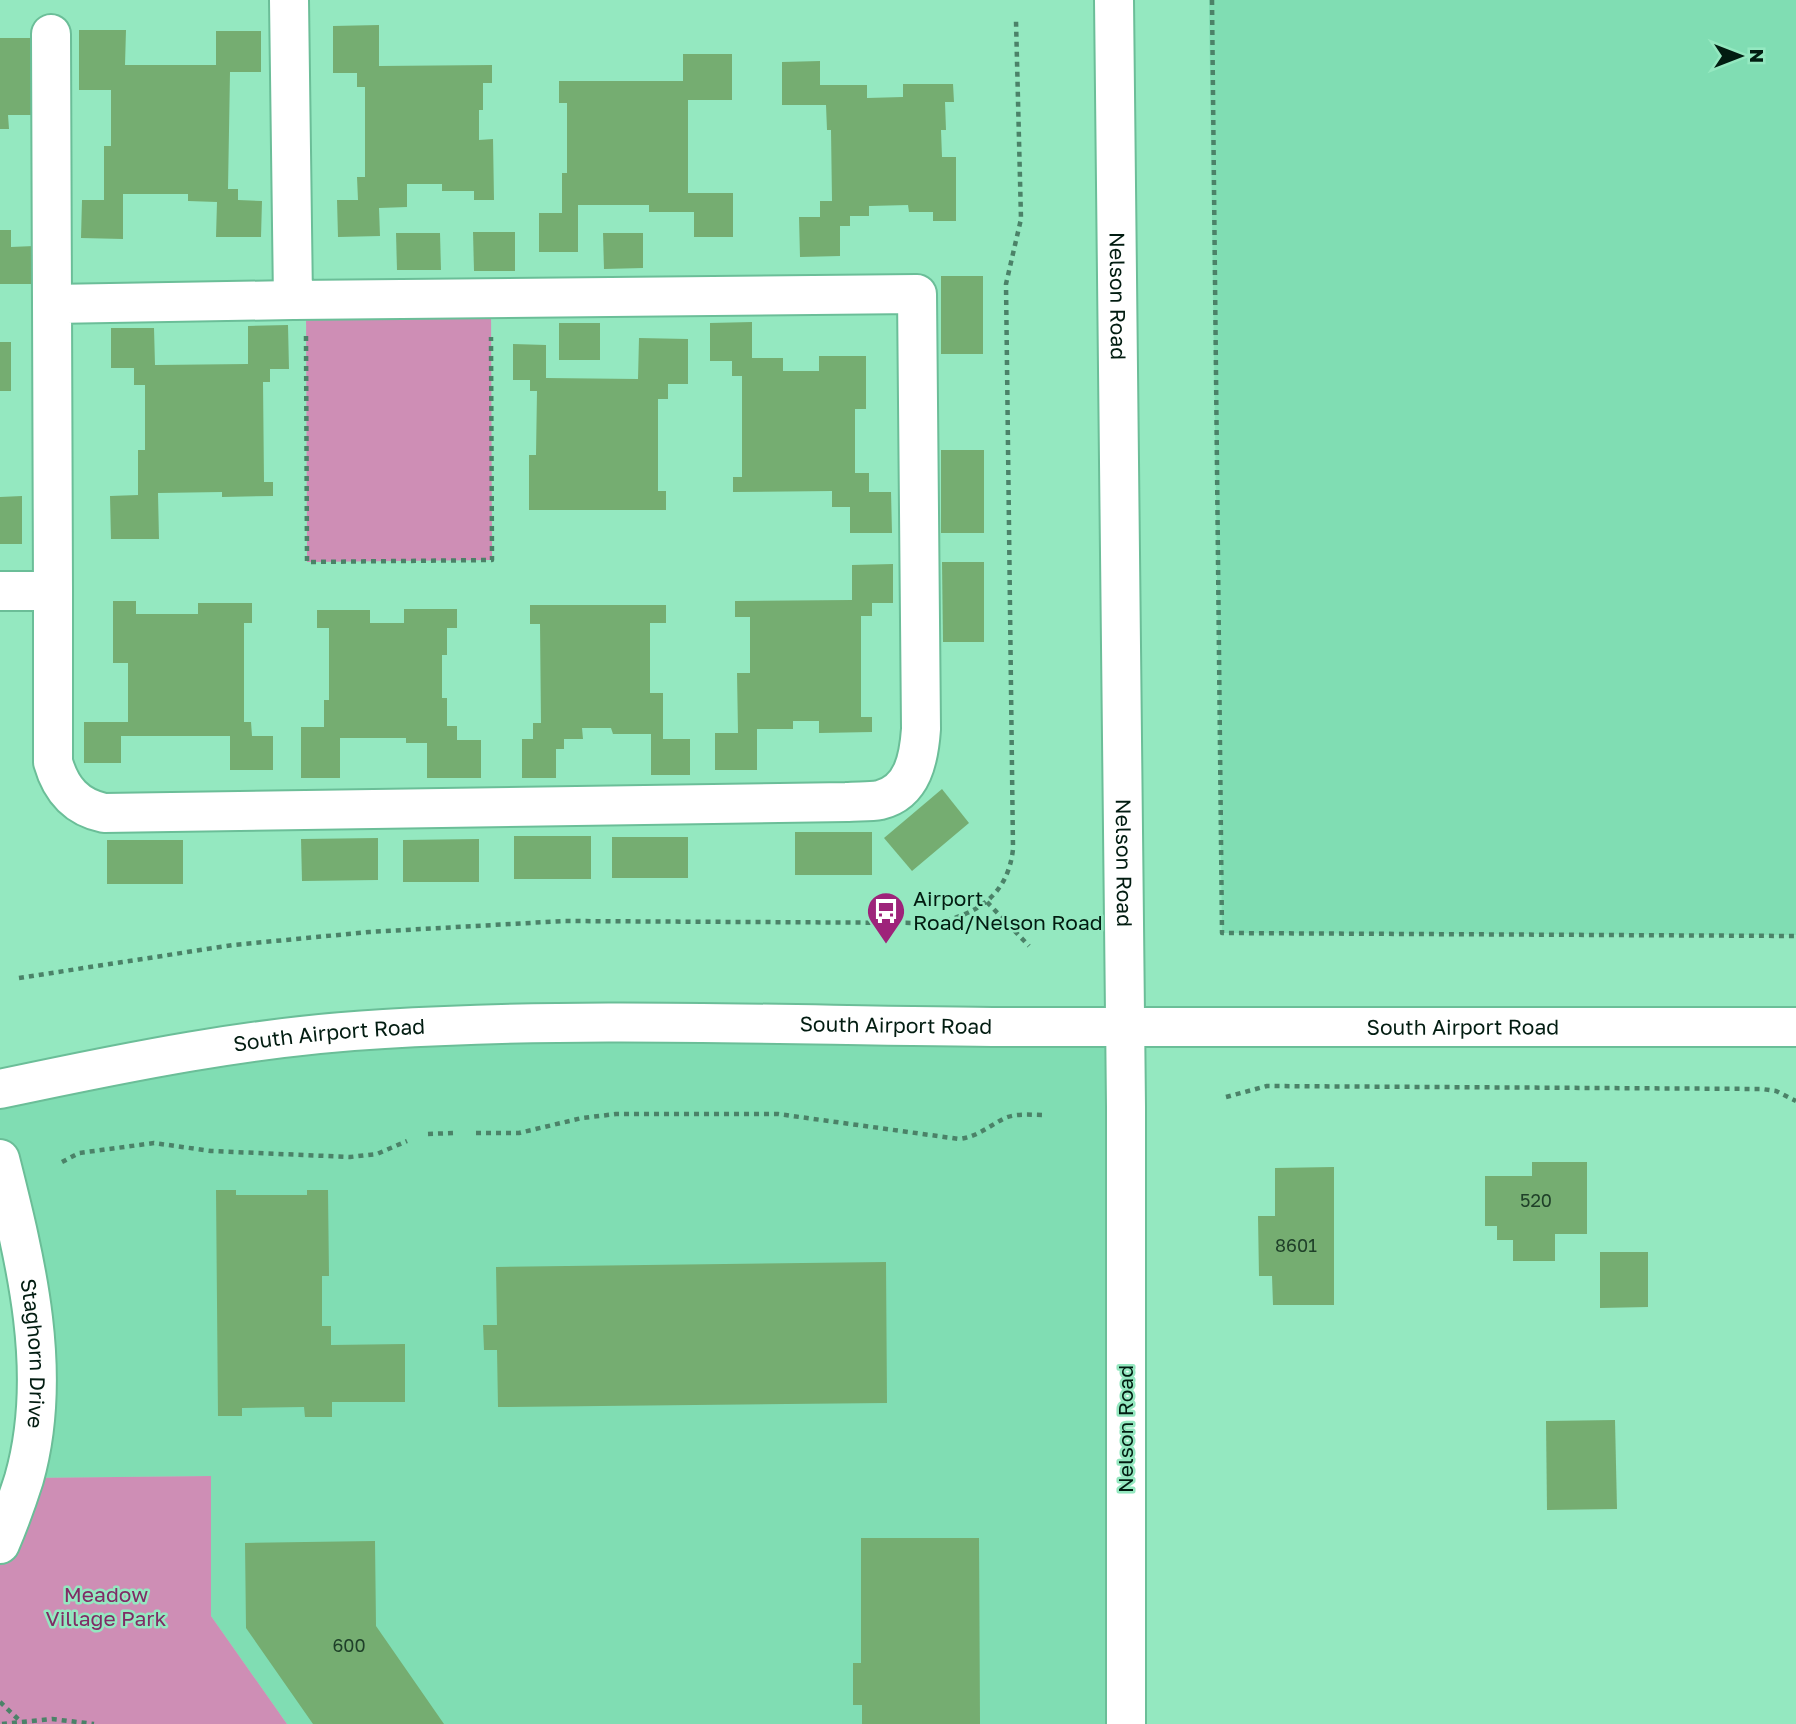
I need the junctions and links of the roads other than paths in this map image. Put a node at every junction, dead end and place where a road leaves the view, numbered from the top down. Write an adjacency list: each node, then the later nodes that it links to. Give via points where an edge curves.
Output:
1 (289, 0): 4 (street)
2 (1114, 0): 9 (street, Nelson Road)
3 (51, 34): 5 (street)
4 (300, 300): 5 (street); 7 (street, via 918,294 921,747 915,769 902,786 880,799 847,802 104,813 71,797 53,762)
5 (52, 304): 7 (street)
6 (0, 591): 7 (street)
7 (52, 591)
8 (1796, 1027): 9 (street, South Airport Road)
9 (1125, 1028): 10 (street, South Airport Road, via 556,1023 382,1029 247,1042); 13 (street, Nelson Road)
10 (0, 1089)
11 (0, 1159): 12 (street, Staghorn Drive, via 28,1282 36,1390 24,1478)
12 (0, 1544)
13 (1126, 1724)

